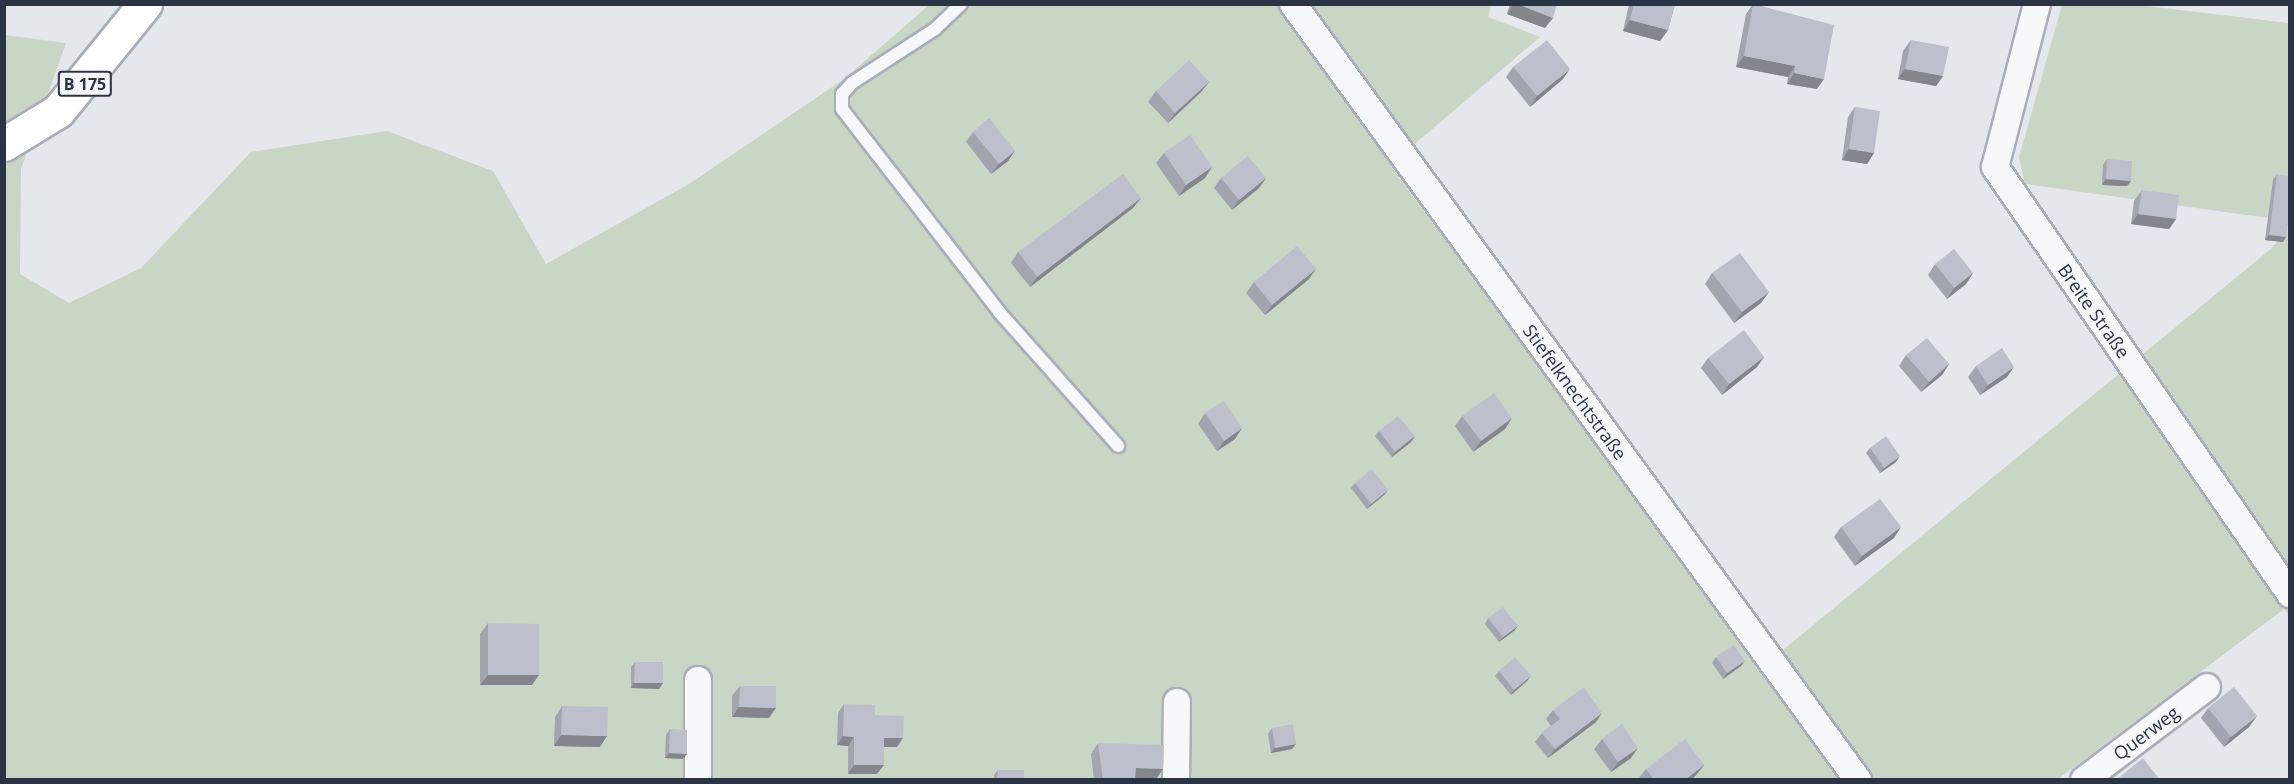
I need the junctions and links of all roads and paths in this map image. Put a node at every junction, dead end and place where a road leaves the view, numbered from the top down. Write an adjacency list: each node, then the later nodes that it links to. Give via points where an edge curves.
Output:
1 (145, 4): 5 (main road, B 175, via 58,111)
2 (961, 4): 6 (lane, via 935,29 852,83 842,94 842,109 1000,313)
3 (1293, 4): 13 (street, Stiefelknechtstraße)
4 (2037, 4): 7 (street, Breite Straße, via 1995,167)
5 (4, 144)
6 (1118, 446)
7 (2289, 594)
8 (698, 680): 11 (street)
9 (2207, 687): 14 (street, Querweg)
10 (1178, 702): 12 (street)
11 (698, 780)
12 (1176, 780)
13 (1858, 780)
14 (2084, 780)

